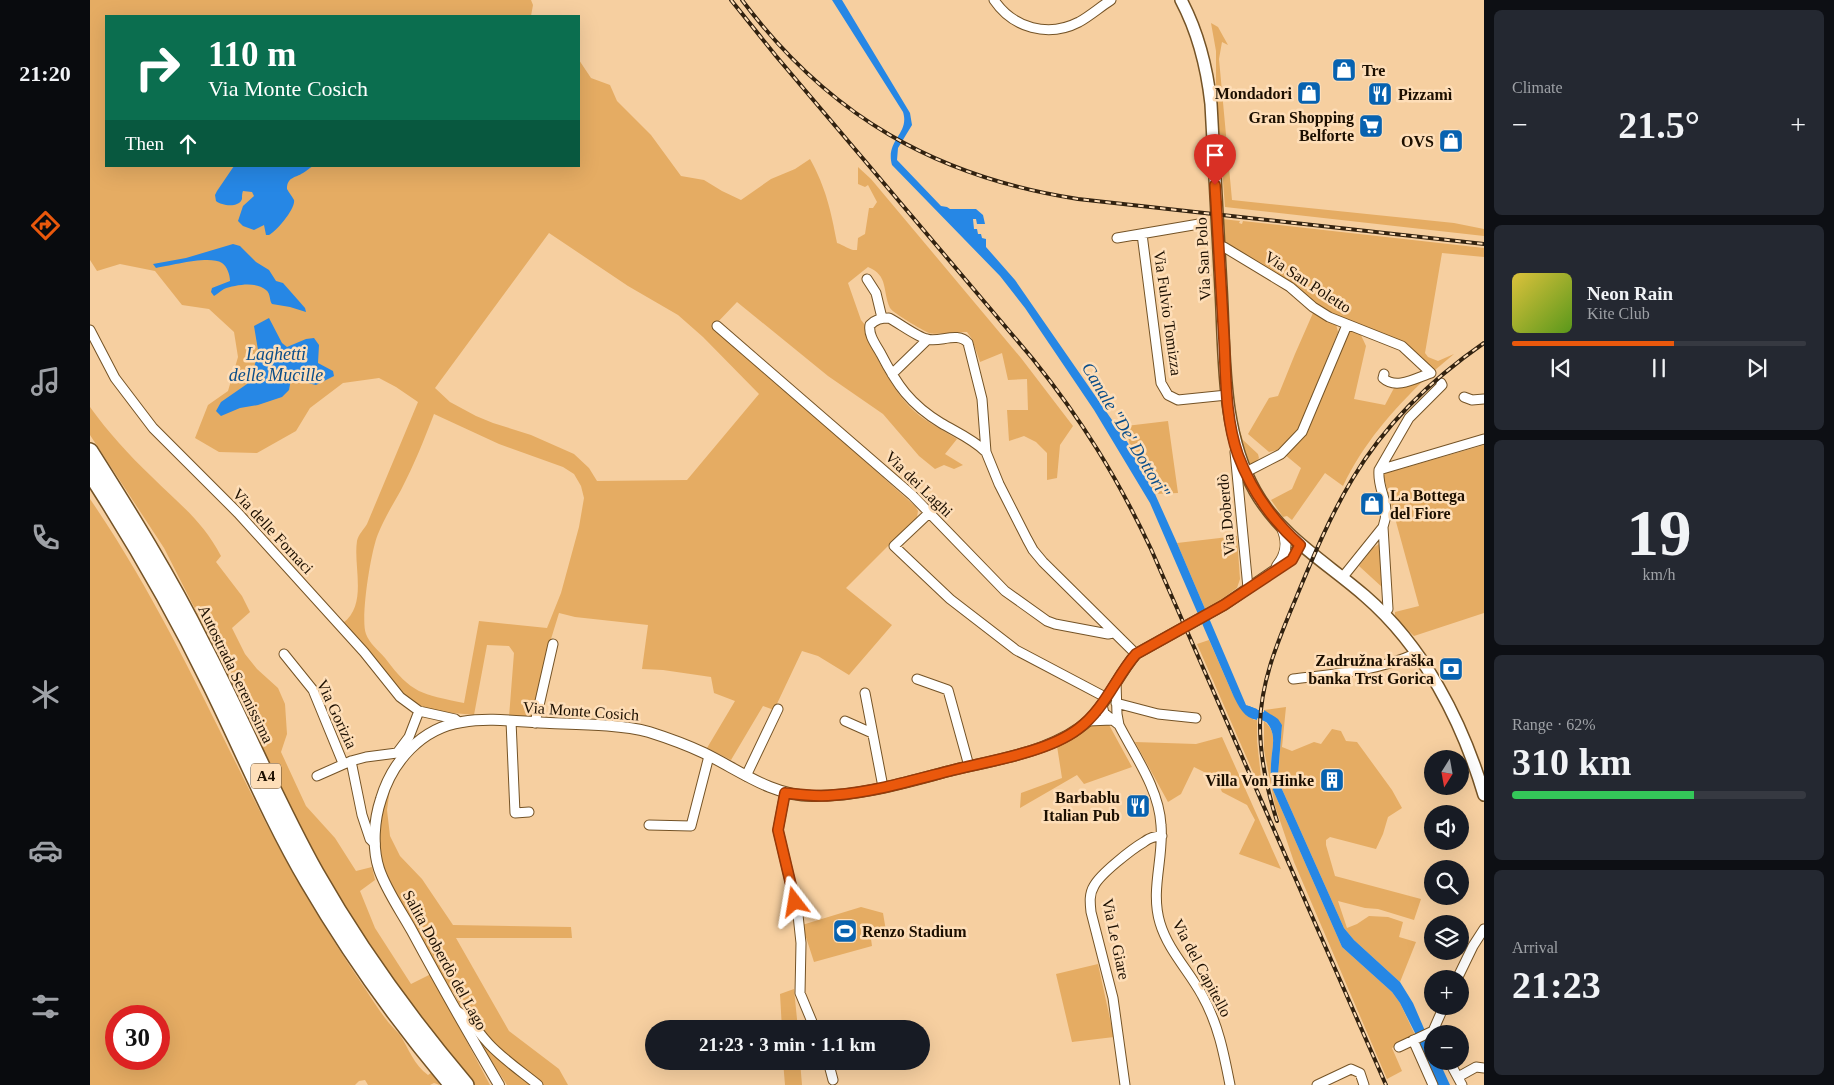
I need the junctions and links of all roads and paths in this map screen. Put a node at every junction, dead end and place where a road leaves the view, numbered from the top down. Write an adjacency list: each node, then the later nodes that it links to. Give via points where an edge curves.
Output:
1 (994, 0): 2 (street, via 1008,16 1038,30 1060,29 1079,22)
2 (1111, 0)
3 (1181, 0): 5 (main road, Via San Polo)
4 (1185, 0): 5 (main road, Via San Polo)
5 (1188, 14): 19 (main road, Via San Polo, via 1208,79 1211,104)
6 (1199, 224): 7 (street, Via Fulvio Tomizza)
7 (1142, 234): 8 (street, Via Fulvio Tomizza); 19 (street, Via Fulvio Tomizza, via 1161,383 1168,395 1178,400)
8 (1116, 238)
9 (1224, 247): 12 (street, Via San Poletto, via 1290,287 1313,307)
10 (867, 279): 11 (street, via 876,293)
11 (882, 318): 15 (street, via 889,318); 16 (street, via 874,321 869,330)
12 (1348, 325): 17 (street, Via San Poletto, via 1402,346 1431,372 1395,384 1383,378); 28 (street, via 1302,432 1281,454)
13 (718, 326): 29 (street, Via dei Laghi, via 882,468)
14 (90, 330): 48 (street, Via delle Fornaci, via 115,378 153,428 238,513 400,696)
15 (927, 340): 16 (street); 25 (street, via 959,338 968,343 982,399)
16 (892, 374): 25 (street, via 911,401)
17 (1384, 374)
18 (1441, 383): 26 (street, via 1409,418)
19 (1227, 395): 22 (main road, Via San Polo)
20 (1464, 397): 21 (street)
21 (1484, 399)
22 (1234, 440): 28 (main road, Via San Polo); 36 (street, Via Doberdò)
23 (1484, 440): 26 (street)
24 (90, 451): 83 (highway, Autostrada Serenissima / A4, via 182,604 321,882 385,982)
25 (986, 452): 38 (street, via 1033,550)
26 (1379, 470): 30 (street, via 1386,504)
27 (90, 472): 82 (highway, Autostrada Serenissima / A4, via 188,640 308,881 376,989)
28 (1246, 472): 31 (main road, Via San Polo, via 1264,505)
29 (929, 513): 38 (street, Via dei Laghi, via 1005,591 1047,621); 46 (street, via 894,546 950,599 1016,650)
30 (1383, 527): 35 (street); 37 (street, via 1388,609)
31 (1282, 528): 32 (main road, Via San Polo); 33 (street)
32 (1300, 545): 33 (street); 34 (main road, Via San Polo)
33 (1288, 557): 34 (street); 36 (street)
34 (1317, 559): 35 (main road, Via San Polo)
35 (1342, 578): 37 (main road, Via San Polo)
36 (1248, 588): 42 (street)
37 (1384, 614): 40 (main road, Via San Polo)
38 (1113, 633): 42 (street)
39 (554, 644): 55 (street)
40 (1417, 653): 44 (street, via 1363,670); 60 (main road, Via San Polo, via 1450,708)
41 (284, 654): 58 (street, Via Gorizia, via 313,690)
42 (1136, 654): 46 (street, Via Monte Cosich, via 1116,682)
43 (917, 679): 59 (street, via 948,690)
44 (1293, 679)
45 (865, 693): 56 (street)
46 (1109, 702): 49 (street, via 1158,714); 50 (street, Via del Capitello); 50 (street, Via del Capitello, via 1104,713); 53 (street, Via Monte Cosich)
47 (778, 709): 62 (street)
48 (419, 711): 54 (street, Via delle Fornaci); 58 (street, Via Gorizia, via 397,753 366,756)
49 (1196, 718)
50 (1116, 720): 53 (street); 68 (street, Via del Capitello, via 1151,784 1161,815)
51 (511, 721): 54 (street, Via Monte Cosich); 55 (street, Via Monte Cosich); 66 (street, Via Monte Cosich, via 515,813)
52 (845, 721): 56 (street)
53 (1088, 721): 59 (street, Via Monte Cosich, via 1042,747)
54 (459, 722): 69 (street, Salita Doberdò del Lago, via 425,737 392,771 379,805)
55 (536, 723): 57 (street, Via Monte Cosich, via 645,731 675,740)
56 (872, 733): 63 (street)
57 (709, 756): 62 (street, Via Monte Cosich); 67 (street, via 691,826)
58 (347, 762): 61 (street, Via Gorizia); 69 (street, Salita Doberdò del Lago, via 370,839)
59 (968, 766): 63 (street, Via Monte Cosich)
60 (1481, 773): 65 (main road, Via San Polo)
61 (317, 776)
62 (746, 776): 64 (street, Via Monte Cosich)
63 (884, 787): 64 (street, Via Monte Cosich, via 810,797)
64 (785, 793): 73 (street, via 778,830 798,915 800,992)
65 (1484, 795)
66 (528, 812)
67 (649, 825)
68 (1162, 836): 86 (street, Via Le Giare, via 1145,840 1099,879 1090,900 1113,998); 87 (street, Via del Capitello, via 1156,884 1160,924 1166,940 1203,996 1214,1020)
69 (375, 844): 72 (street, Salita Doberdò del Lago, via 380,871)
70 (1484, 929): 71 (street)
71 (1461, 970)
72 (454, 1009): 84 (street, Salita Doberdò del Lago); 85 (street, via 470,1020 488,1043)
73 (812, 1020)
74 (1424, 1036): 75 (street)
75 (1415, 1040): 76 (street); 90 (street)
76 (1399, 1048)
77 (1484, 1068): 81 (street, via 1476,1067)
78 (831, 1070): 80 (street)
79 (1454, 1070): 81 (street)
80 (834, 1080)
81 (1460, 1081)
82 (452, 1085)
83 (466, 1085)
84 (499, 1085)
85 (538, 1085)
86 (1125, 1085)
87 (1230, 1085)
88 (1317, 1085): 89 (street, via 1351,1069 1360,1073)
89 (1364, 1085)
90 (1433, 1085)

